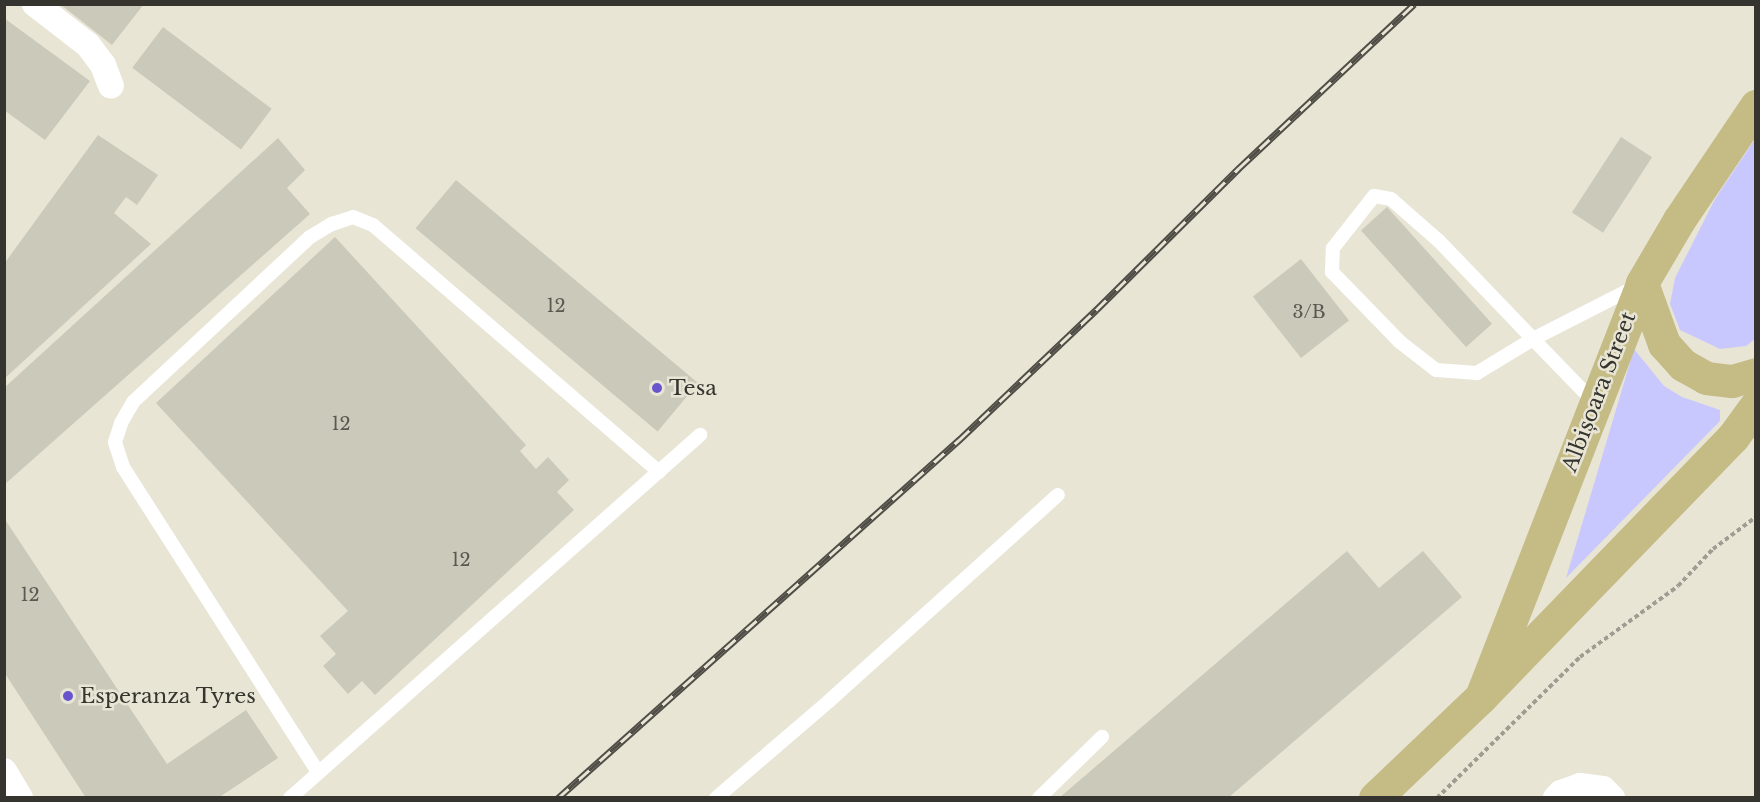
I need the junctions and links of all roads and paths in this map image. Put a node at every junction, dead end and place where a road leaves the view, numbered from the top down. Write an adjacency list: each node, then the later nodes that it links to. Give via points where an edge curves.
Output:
1 (35, 4): 2 (street, via 87,45 103,65)
2 (111, 86)
3 (1755, 106): 4 (main road, Albișoara Street)
4 (1642, 283): 5 (lane); 6 (main road, via 1664,344 1683,365 1706,378 1732,381); 7 (main road, Albișoara Street)
5 (1533, 339): 5 (lane, via 1478,373 1436,370 1400,342 1332,272 1333,248 1374,196 1392,198); 7 (lane)
6 (1755, 374)
7 (1595, 403): 13 (main road, Albișoara Street)
8 (1755, 405): 13 (main road, Albișoara Street, via 1733,437)
9 (700, 435): 10 (lane)
10 (658, 472): 16 (lane); 16 (lane, via 373,225 353,217 310,237 132,402 115,442 123,466)
11 (1058, 495): 20 (lane)
12 (1755, 517): 23 (path, via 1713,549 1678,586 1580,657)
13 (1481, 697): 22 (main road, Albișoara Street)
14 (1102, 737): 21 (lane)
15 (4, 771): 18 (street)
16 (318, 772): 19 (lane)
17 (1607, 793): 24 (street, via 1580,786)
18 (21, 798)
19 (290, 798)
20 (716, 798)
21 (1039, 798)
22 (1376, 798)
23 (1437, 798)
24 (1556, 798)

